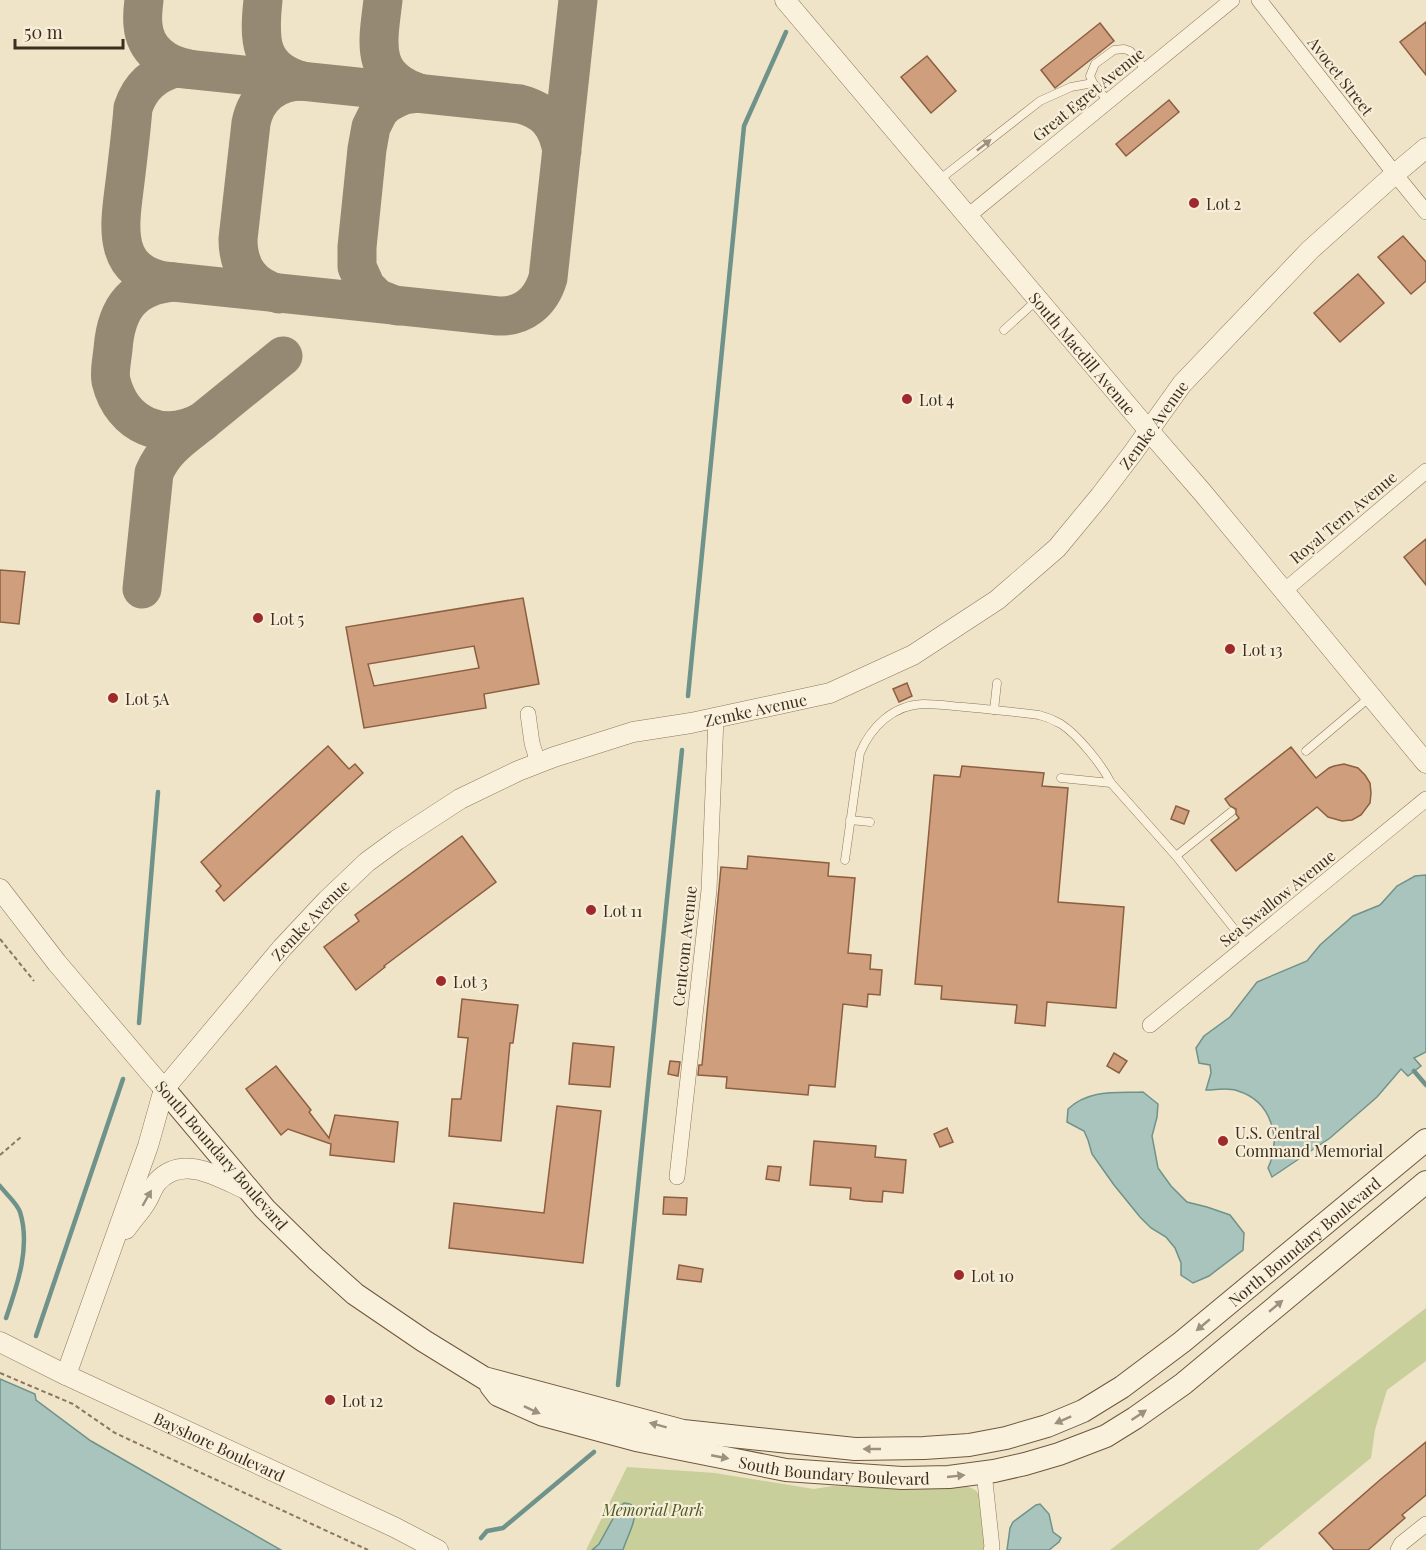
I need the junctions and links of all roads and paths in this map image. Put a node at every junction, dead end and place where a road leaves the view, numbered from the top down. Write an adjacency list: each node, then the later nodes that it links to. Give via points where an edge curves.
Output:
1 (785, 0): 9 (street, South Macdill Avenue)
2 (1232, 0): 4 (street, Great Egret Avenue)
3 (1259, 0): 8 (street, Avocet Street)
4 (1146, 70): 5 (lane, via 1130,51 1114,50 1095,64 1090,76); 6 (street, Great Egret Avenue)
5 (1093, 83): 6 (lane); 9 (lane, one-way to 5, via 1040,101 1071,87)
6 (1108, 101): 11 (street, Great Egret Avenue)
7 (1426, 148): 8 (street, Zemke Avenue)
8 (1395, 174): 10 (street, Avocet Street); 14 (street, Zemke Avenue, via 1310,250 1190,375)
9 (938, 181): 11 (street, South Macdill Avenue)
10 (1426, 212)
11 (968, 216): 12 (street, South Macdill Avenue)
12 (1038, 299): 13 (lane); 14 (street, South Macdill Avenue)
13 (1004, 330)
14 (1150, 432): 16 (street, South Macdill Avenue); 21 (street, Zemke Avenue, via 1057,548 987,607 913,655 830,693)
15 (1426, 471): 16 (street, Royal Tern Avenue)
16 (1284, 591): 18 (street, South Macdill Avenue)
17 (997, 682): 19 (lane)
18 (1371, 696): 22 (lane); 24 (street, South Macdill Avenue)
19 (994, 710): 26 (lane, via 1039,715 1063,725 1104,769); 29 (lane, via 922,704 884,719 865,740 860,753)
20 (528, 714): 23 (street)
21 (716, 718): 23 (street, Zemke Avenue, via 633,732); 42 (street, Centcom Avenue, via 709,890)
22 (1306, 751)
23 (538, 763): 38 (street, Zemke Avenue, via 460,799 367,862 282,948)
24 (1426, 763)
25 (1061, 777): 26 (lane)
26 (1111, 783): 31 (lane)
27 (1426, 799): 35 (street, Sea Swallow Avenue)
28 (1231, 812): 31 (lane)
29 (850, 820): 30 (lane); 32 (lane)
30 (870, 822)
31 (1176, 856): 35 (lane)
32 (845, 860)
33 (0, 889): 38 (street, South Boundary Boulevard)
34 (0, 939): 36 (path)
35 (1247, 945): 37 (street, Sea Swallow Avenue)
36 (34, 981)
37 (1150, 1025)
38 (164, 1089): 44 (main road, South Boundary Boulevard); 45 (street, Zemke Avenue)
39 (21, 1137): 41 (path)
40 (1426, 1140): 47 (main road, North Boundary Boulevard, one-way to 47)
41 (0, 1155)
42 (677, 1177)
43 (1426, 1182): 51 (main road, North Boundary Boulevard, one-way to 43)
44 (248, 1190): 45 (street, Zemke Avenue, one-way to 44, via 157,1182 168,1173 190,1167); 50 (main road, South Boundary Boulevard, via 356,1294)
45 (113, 1246): 49 (street, Zemke Avenue)
46 (1, 1342): 49 (street, Bayshore Boulevard)
47 (1182, 1342): 50 (main road, South Boundary Boulevard, one-way to 50, via 1122,1387 1083,1411 1047,1426 969,1445 924,1448 855,1449 684,1431)
48 (0, 1373): 54 (path, via 73,1404 115,1433)
49 (66, 1375): 55 (street, Bayshore Boulevard)
50 (484, 1378): 52 (main road, South Boundary Boulevard, one-way to 52, via 498,1395 543,1415 636,1440 786,1470 902,1478)
51 (1182, 1384): 52 (main road, South Boundary Boulevard, one-way to 51, via 1059,1454 1106,1436)
52 (984, 1472): 56 (street)
53 (1426, 1524): 57 (street)
54 (368, 1550)
55 (438, 1550)
56 (991, 1550)
57 (1398, 1550)

